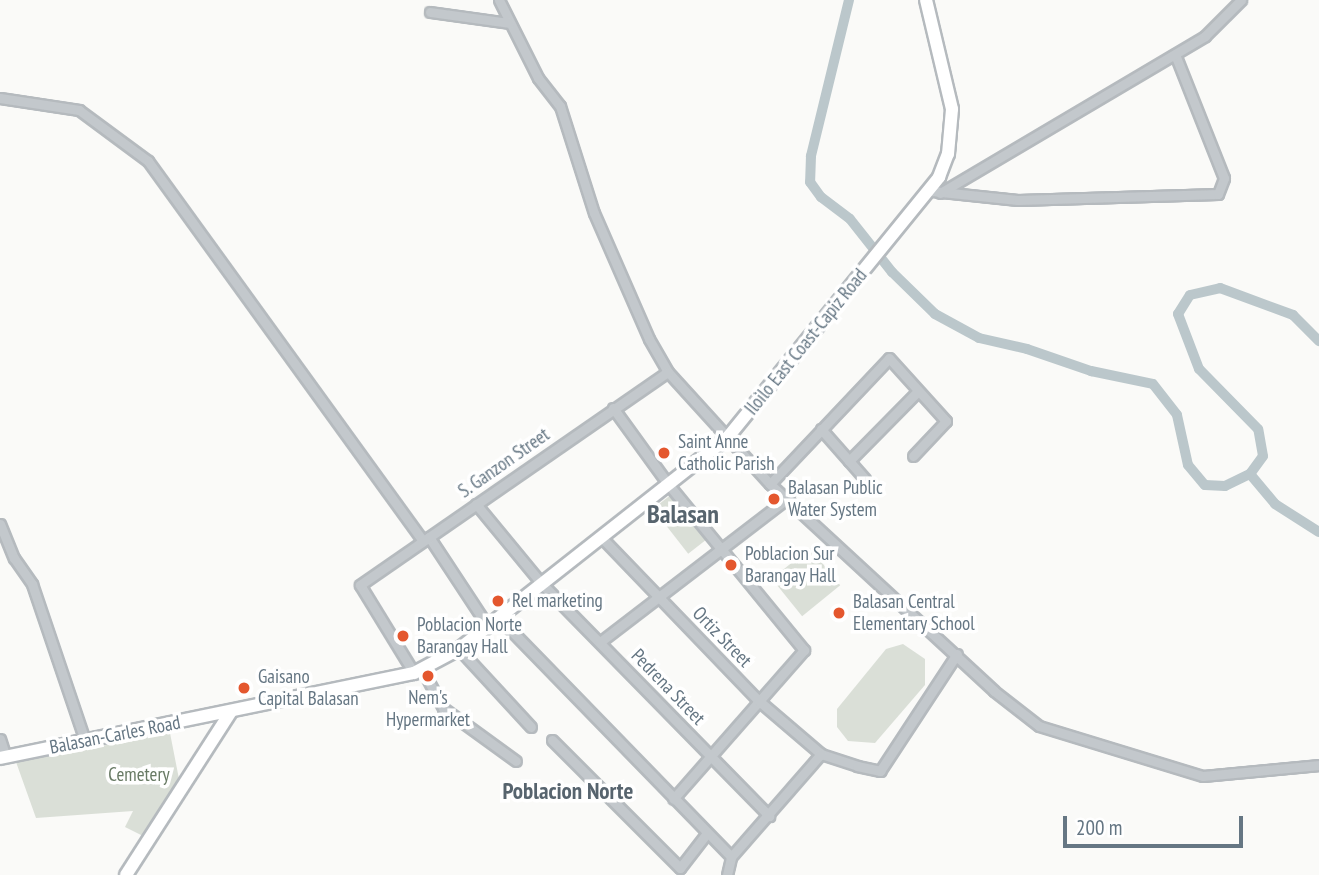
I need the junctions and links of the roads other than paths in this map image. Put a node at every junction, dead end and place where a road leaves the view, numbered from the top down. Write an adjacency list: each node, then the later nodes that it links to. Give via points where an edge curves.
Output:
1 (499, 0): 5 (street)
2 (926, 0): 8 (main road, Iloilo East Coast-Capiz Road, via 952,109 948,154)
3 (1241, 0): 6 (street, via 1205,36)
4 (430, 12): 5 (street)
5 (509, 23): 9 (street, via 545,91 560,106 614,264)
6 (1175, 54): 8 (street, via 970,180); 8 (street, via 1224,178 1218,194 1017,200)
7 (0, 98): 23 (street, via 79,110 148,161)
8 (935, 192): 13 (main road, Iloilo East Coast-Capiz Road)
9 (668, 372): 11 (street, S. Ganzon Street); 13 (street)
10 (918, 391): 12 (street, via 889,358); 14 (street, via 946,421); 15 (street)
11 (613, 408): 17 (street); 20 (street, S. Ganzon Street)
12 (821, 429): 15 (street); 18 (street)
13 (728, 437): 17 (main road, Iloilo East Coast-Capiz Road); 18 (street)
14 (913, 456)
15 (849, 461): 16 (street)
16 (865, 479)
17 (668, 484): 22 (main road, Iloilo East Coast-Capiz Road); 24 (street)
18 (770, 484): 19 (street)
19 (789, 497): 24 (street); 31 (street)
20 (475, 504): 23 (street, S. Ganzon Street); 25 (street, Pedrena Street)
21 (0, 524): 40 (street, via 14,558 32,584)
22 (602, 538): 25 (main road, Iloilo East Coast-Capiz Road); 26 (street, Ortiz Street)
23 (426, 539): 28 (street); 32 (street, S. Ganzon Street, via 360,585)
24 (722, 551): 26 (street); 33 (street, via 804,650)
25 (542, 584): 27 (main road, Iloilo East Coast-Capiz Road); 29 (street, Pedrena Street)
26 (660, 597): 29 (street); 33 (street, Ortiz Street)
27 (498, 617): 28 (main road, Iloilo East Coast-Capiz Road); 46 (street)
28 (487, 625): 30 (main road, Iloilo East Coast-Capiz Road)
29 (600, 642): 42 (street, Pedrena Street)
30 (459, 649): 32 (main road, Iloilo East Coast-Capiz Road); 36 (street)
31 (957, 653): 41 (street, via 880,771); 45 (street, via 994,691 1039,726 1170,767 1203,776)
32 (418, 671): 34 (main road, Iloilo East Coast-Capiz Road); 44 (street, via 443,708)
33 (760, 701): 41 (street, Ortiz Street); 42 (street)
34 (230, 713): 35 (main road, Balasan-Carles Road); 37 (main road)
35 (204, 718): 37 (main road); 40 (main road, Balasan-Carles Road)
36 (531, 727)
37 (215, 737): 50 (main road)
38 (0, 739): 43 (street)
39 (552, 740): 48 (street, via 680,868)
40 (85, 741): 43 (main road, Balasan-Carles Road)
41 (821, 754): 47 (street)
42 (711, 756): 46 (street); 47 (street, Pedrena Street)
43 (3, 758)
44 (516, 761)
45 (1319, 765)
46 (673, 799): 48 (street)
47 (769, 816): 49 (street)
48 (707, 833): 49 (street)
49 (731, 857): 51 (street)
50 (126, 875)
51 (727, 875)

